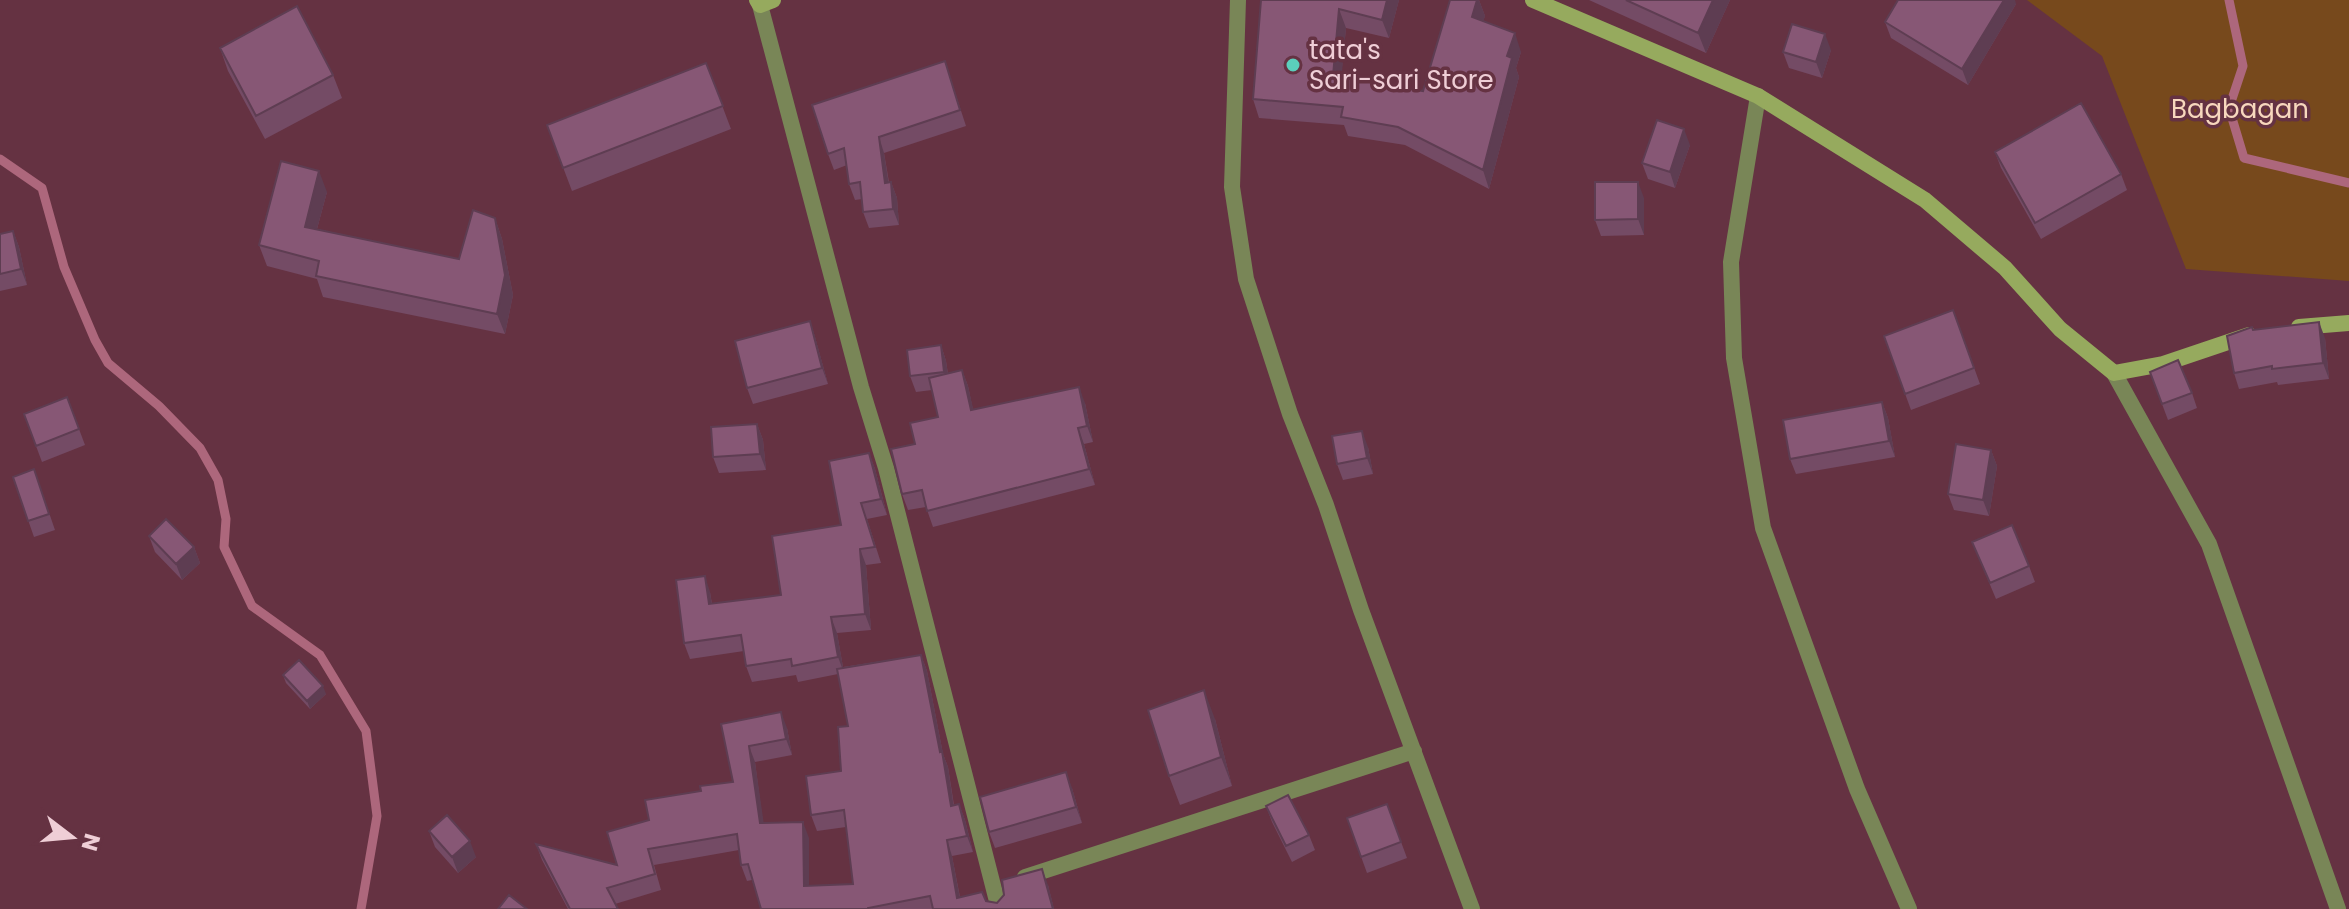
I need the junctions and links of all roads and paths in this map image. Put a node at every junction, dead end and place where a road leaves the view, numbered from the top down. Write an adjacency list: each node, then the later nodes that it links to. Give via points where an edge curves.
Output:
1 (1238, 0): 7 (street, via 1232,187 1246,279)
2 (1533, 0): 4 (street)
3 (763, 2): 8 (street)
4 (1758, 96): 6 (street, via 1925,200 2005,268 2060,329); 11 (street, via 1731,262 1734,358 1763,528 1857,789)
5 (2349, 323): 6 (street, via 2273,328 2163,364)
6 (2114, 373): 12 (street, via 2209,544)
7 (1414, 751): 8 (street); 10 (street)
8 (993, 887): 9 (street)
9 (999, 909)
10 (1472, 909)
11 (1909, 909)
12 (2338, 909)

